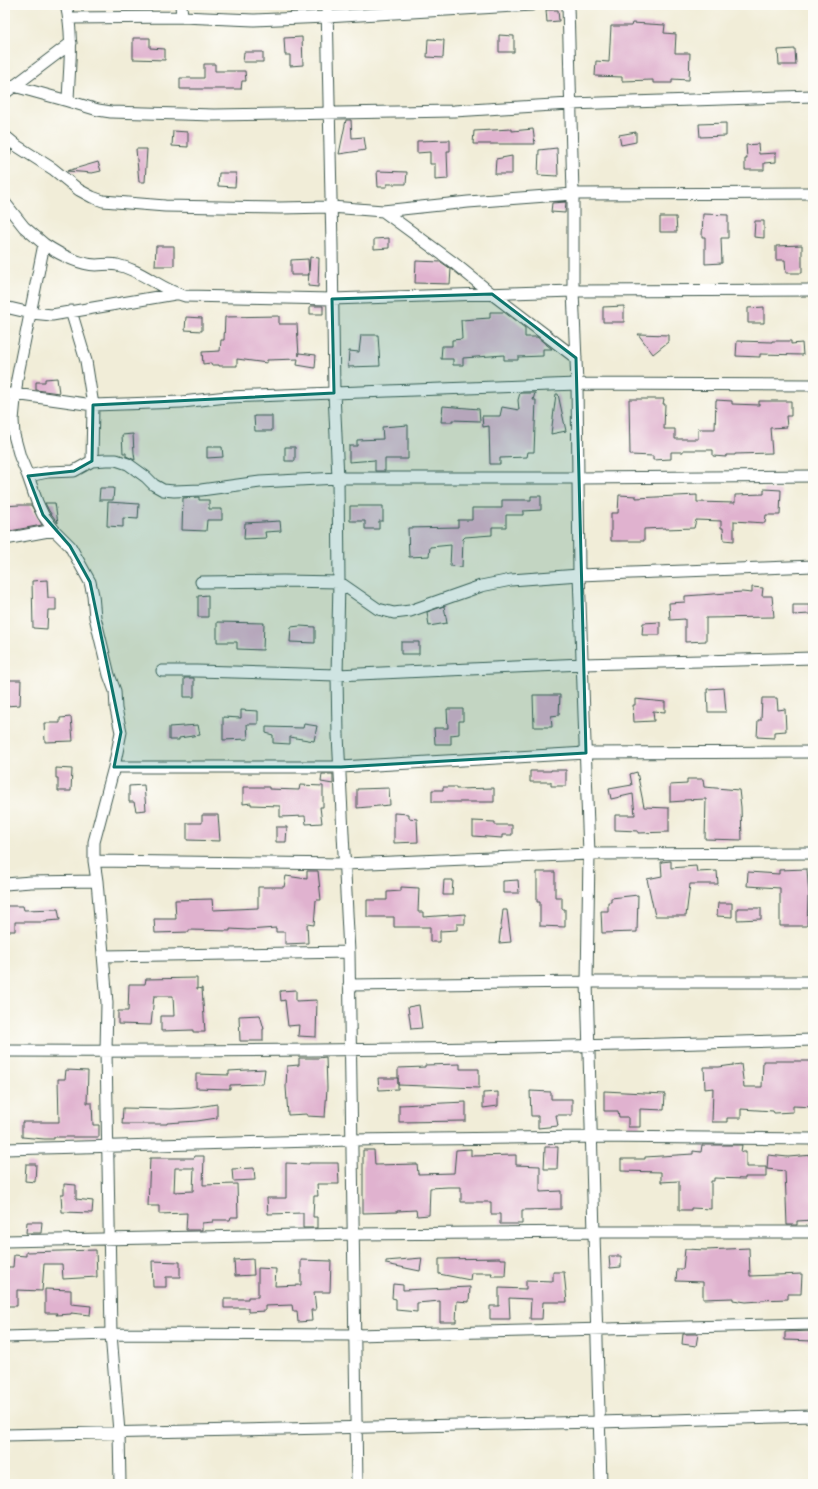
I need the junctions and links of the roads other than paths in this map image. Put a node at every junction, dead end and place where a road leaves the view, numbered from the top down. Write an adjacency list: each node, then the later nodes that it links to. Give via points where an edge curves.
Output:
1 (66, 5): 8 (street)
2 (181, 5): 6 (street)
3 (326, 5): 7 (street)
4 (532, 5): 7 (street)
5 (568, 5): 14 (street)
6 (182, 17): 7 (street, via 254,20); 8 (street)
7 (326, 17): 15 (street)
8 (69, 18): 9 (street)
9 (71, 43): 10 (street); 13 (street)
10 (14, 86): 11 (street); 13 (street)
11 (5, 93)
12 (813, 96): 14 (street)
13 (68, 101): 15 (street, via 111,112 165,115)
14 (570, 104): 15 (street, via 454,111); 19 (street)
15 (328, 113): 21 (street)
16 (5, 137): 17 (street); 21 (street, via 79,190 103,201 165,206)
17 (5, 152)
18 (813, 193): 19 (street)
19 (574, 194): 22 (street); 25 (street)
20 (5, 203): 23 (street, via 24,227)
21 (331, 207): 22 (street); 28 (street)
22 (383, 210): 27 (street)
23 (44, 244): 26 (street, via 58,253 85,263 117,265 129,269); 31 (street)
24 (813, 290): 25 (street)
25 (574, 291): 27 (street); 32 (street)
26 (175, 294): 28 (street); 30 (street)
27 (492, 294): 28 (street); 32 (street)
28 (332, 299): 35 (street)
29 (5, 307): 31 (street)
30 (72, 311): 31 (street, via 52,315); 37 (street, via 86,362)
31 (31, 313): 36 (street)
32 (576, 358): 33 (street)
33 (577, 384): 34 (street); 35 (street); 43 (street)
34 (813, 385)
35 (334, 392): 37 (street); 42 (street)
36 (10, 394): 37 (street); 38 (street, via 13,420)
37 (94, 405): 39 (street)
38 (9, 435): 40 (street)
39 (92, 461): 40 (street, via 74,471); 42 (street, via 116,460 128,464 154,485 163,490 174,491 260,482)
40 (28, 476): 44 (street, via 43,515)
41 (813, 476): 43 (street)
42 (338, 478): 43 (street); 49 (street)
43 (579, 478): 47 (street)
44 (54, 530): 45 (street); 56 (street, via 70,546 90,582 95,617 115,691 121,732)
45 (5, 539)
46 (813, 566): 47 (street)
47 (579, 575): 49 (street, via 481,586 410,611 394,613 378,609); 51 (street)
48 (201, 582): 49 (street)
49 (339, 582): 53 (street)
50 (813, 658): 51 (street)
51 (583, 664): 53 (street); 55 (street)
52 (162, 671): 53 (street)
53 (337, 675): 57 (street)
54 (813, 752): 55 (street)
55 (586, 753): 57 (street); 59 (street)
56 (114, 767): 57 (street); 60 (street, via 94,842)
57 (340, 767): 61 (street)
58 (813, 853): 59 (street)
59 (589, 854): 61 (street); 66 (street)
60 (94, 860): 61 (street); 62 (street)
61 (345, 864): 64 (street)
62 (97, 881): 63 (street); 65 (street)
63 (5, 884)
64 (349, 952): 65 (street); 68 (street)
65 (103, 956): 73 (street, via 107,1003)
66 (587, 982): 67 (street); 68 (street); 70 (street)
67 (813, 982)
68 (349, 985): 71 (street)
69 (813, 1040): 70 (street)
70 (589, 1046): 71 (street); 74 (street)
71 (350, 1049): 73 (street); 76 (street)
72 (5, 1051): 73 (street)
73 (106, 1051): 77 (street)
74 (592, 1137): 75 (street); 76 (street); 79 (street)
75 (813, 1139)
76 (351, 1140): 77 (street); 81 (street)
77 (108, 1147): 78 (street); 82 (street)
78 (5, 1149)
79 (594, 1232): 80 (street); 81 (street); 85 (street)
80 (813, 1232)
81 (353, 1234): 82 (street); 87 (street)
82 (110, 1239): 83 (street); 86 (street)
83 (5, 1241)
84 (813, 1324): 85 (street)
85 (596, 1330): 87 (street); 90 (street)
86 (111, 1334): 87 (street); 88 (street); 92 (street)
87 (354, 1335): 91 (street)
88 (5, 1337)
89 (813, 1416): 90 (street)
90 (599, 1422): 91 (street); 96 (street)
91 (355, 1427): 92 (street); 95 (street)
92 (119, 1432): 93 (street); 94 (street)
93 (5, 1435)
94 (120, 1484)
95 (357, 1484)
96 (601, 1484)

